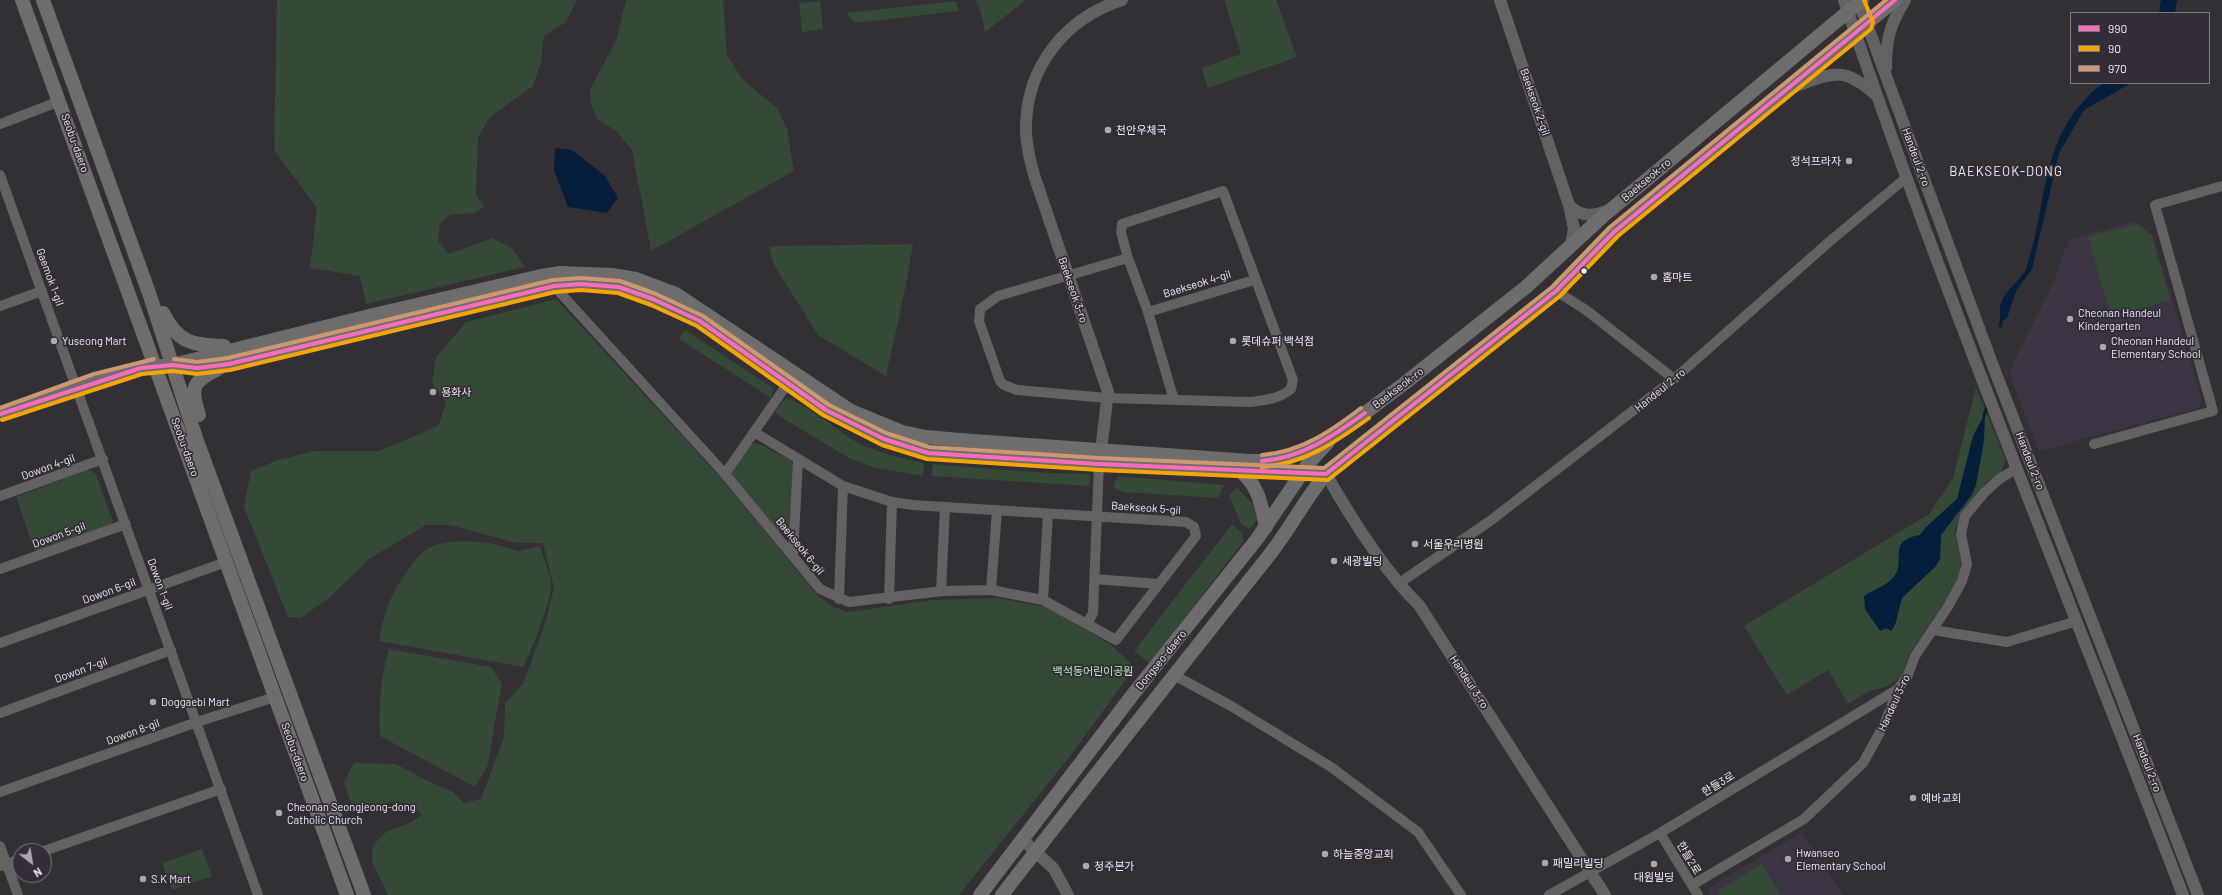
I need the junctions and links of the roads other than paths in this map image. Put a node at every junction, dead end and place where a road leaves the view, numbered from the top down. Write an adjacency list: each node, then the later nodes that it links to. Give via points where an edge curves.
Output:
1 (22, 0): 14 (main road, Seobu-daero)
2 (43, 0): 28 (main road, Seobu-daero)
3 (1122, 0): 23 (street, Baekseok 3-ro, via 1103,6 1061,37 1042,62 1028,98 1025,125 1028,152)
4 (1500, 0): 19 (street, Baekseok 2-gil)
5 (1895, 0): 9 (main road, Baekseok-ro)
6 (1905, 0): 11 (street, via 1897,12 1886,44)
7 (1860, 1): 8 (main road, Baekseok-ro); 9 (street, Handeul 2-ro)
8 (1846, 6): 10 (street, Handeul 2-ro); 20 (main road, Baekseok-ro)
9 (1867, 24): 10 (main road, Baekseok-ro); 11 (street, Handeul 2-ro)
10 (1855, 34): 12 (main road, Baekseok-ro); 13 (street, Handeul 2-ro)
11 (1886, 77): 109 (street, Handeul 2-ro, via 1993,366)
12 (1790, 88): 13 (street, via 1828,74 1846,74 1862,83); 27 (main road, Baekseok-ro, via 1614,232)
13 (1878, 98): 17 (street, Handeul 2-ro)
14 (60, 101): 15 (street); 34 (main road, Seobu-daero)
15 (0, 124)
16 (0, 175): 26 (street, Gaemok 1-gil)
17 (1907, 177): 35 (street, Handeul 2-ro); 51 (street, Handeul 2-ro)
18 (2222, 186): 44 (street, via 2155,205 2213,411)
19 (1569, 205): 20 (street, via 1587,215); 21 (street, Baekseok 2-gil, via 1574,229)
20 (1614, 208): 21 (main road, Baekseok-ro)
21 (1570, 248): 41 (main road, Baekseok-ro, via 1526,287 1405,384)
22 (1128, 258): 23 (street); 24 (street, via 1121,232 1122,224 1223,191); 30 (street)
23 (1068, 275): 38 (street, Baekseok 3-ro, via 1108,392); 38 (street, via 998,296 980,309 979,321 1000,381 1004,385 1017,390)
24 (1254, 280): 30 (street, Baekseok 4-gil); 39 (street, via 1293,380 1291,389 1282,396 1263,401)
25 (554, 286): 32 (main road, Baekseok-ro); 36 (main road, Baekseok-ro, via 581,284 619,287 653,299 700,321); 53 (street, Baekseok 6-gil)
26 (42, 290): 29 (street); 37 (street, Gaemok 1-gil)
27 (1556, 291): 35 (street, via 1586,310); 54 (main road, Baekseok-ro)
28 (149, 293): 31 (main road, via 171,330 184,339 202,345); 33 (main road, Seobu-daero)
29 (0, 306)
30 (1148, 312): 39 (street)
31 (242, 347): 33 (main road, Baekseok-ro); 45 (main road, Baekseok-ro, via 541,276 560,273 612,276 636,279 676,294 852,411 884,426 926,437)
32 (229, 364): 33 (main road, Baekseok-ro, via 197,368); 43 (main road, via 201,378 197,384 194,400 200,418)
33 (173, 365): 34 (main road, Baekseok-ro); 43 (main road, Seobu-daero)
34 (155, 366): 37 (main road, Baekseok-ro); 65 (main road, Seobu-daero)
35 (1674, 379): 69 (street, Handeul 2-ro, via 1490,521)
36 (788, 383): 42 (street); 49 (main road, Baekseok-ro, via 826,410 884,439 928,453)
37 (77, 387): 40 (main road, Baekseok-ro); 46 (street, Dowon 1-gil)
38 (1107, 398): 39 (street); 45 (street, Baekseok 3-ro)
39 (1174, 400)
40 (0, 414)
41 (1345, 428): 48 (main road, Baekseok-ro, via 1299,454); 50 (main road, Dongseo-daero, via 1328,442)
42 (754, 432): 47 (street, Baekseok 5-gil); 53 (street)
43 (197, 441): 100 (main road, Seobu-daero)
44 (2094, 444)
45 (1101, 450): 48 (main road, Baekseok-ro); 49 (street, Baekseok 3-ro)
46 (103, 460): 56 (street, Dowon 4-gil); 62 (street, Dowon 1-gil)
47 (798, 460): 55 (street, Baekseok 5-gil); 64 (street)
48 (1276, 461): 50 (main road)
49 (1099, 464): 52 (main road, Baekseok-ro); 61 (street, Baekseok 3-ro)
50 (1305, 468): 52 (main road, Baekseok-ro); 54 (main road, Baekseok-ro); 63 (main road, Dongseo-daero)
51 (2017, 468): 76 (street, Handeul 2-ro); 78 (street, Handeul 3-ro, via 1998,480 1965,516 1961,534 1967,564 1962,581)
52 (1240, 471): 63 (main road, via 1256,488)
53 (725, 474): 64 (street, Baekseok 6-gil)
54 (1326, 474): 69 (street, Handeul 3-ro); 82 (main road, Dongseo-daero, via 1310,492 1273,551)
55 (844, 486): 57 (street, Baekseok 5-gil); 73 (street)
56 (0, 496)
57 (892, 502): 58 (street, Baekseok 5-gil); 74 (street)
58 (945, 507): 59 (street, Baekseok 5-gil); 72 (street)
59 (997, 510): 60 (street, Baekseok 5-gil); 71 (street)
60 (1048, 514): 61 (street, Baekseok 5-gil); 75 (street)
61 (1096, 517): 67 (street, Baekseok 3-ro); 68 (street, Baekseok 5-gil, via 1186,522 1194,527 1196,536)
62 (126, 524): 66 (street, Dowon 5-gil); 70 (street, Dowon 1-gil)
63 (1266, 527): 90 (main road, Dongseo-daero, via 1134,693)
64 (793, 556): 73 (street, Baekseok 6-gil, via 820,589)
65 (226, 562): 70 (street, Dowon 6-gil); 84 (main road, Seobu-daero)
66 (0, 569)
67 (1094, 579): 68 (street); 77 (street, Baekseok 3-ro, via 1093,613)
68 (1159, 584): 79 (street, Baekseok 5-gil)
69 (1398, 584): 95 (street, Handeul 3-ro, via 1419,604)
70 (149, 588): 80 (street, Dowon 6-gil); 81 (street, Dowon 1-gil)
71 (991, 590): 72 (street, Baekseok 6-gil); 75 (street, Baekseok 6-gil)
72 (941, 591): 74 (street, Baekseok 6-gil)
73 (839, 599): 74 (street, Baekseok 6-gil, via 849,602)
74 (889, 599)
75 (1043, 600): 77 (street, Baekseok 6-gil)
76 (2077, 621): 78 (street, via 2007,642); 108 (street, Handeul 2-ro)
77 (1087, 624): 79 (street, Baekseok 6-gil)
78 (1933, 630): 83 (street, Handeul 3-ro, via 1915,656 1907,677)
79 (1116, 640)
80 (0, 643)
81 (171, 650): 85 (street, Dowon 7-gil); 86 (street, Dowon 1-gil)
82 (1174, 675): 93 (main road, Dongseo-daero); 104 (street, via 1231,706 1330,767 1418,832)
83 (1898, 689): 89 (street, 한들3로); 96 (street, Handeul 3-ro, via 1884,725 1863,762 1804,819)
84 (275, 697): 86 (street, Dowon 8-gil); 99 (main road, Seobu-daero)
85 (0, 713)
86 (197, 722): 87 (street, Dowon 1-gil); 88 (street, Dowon 8-gil)
87 (221, 789): 92 (street); 98 (street, Dowon 1-gil)
88 (0, 792)
89 (1660, 833): 95 (street, 한들3로); 96 (street, 한들2로)
90 (1023, 840): 93 (street); 101 (main road, Dongseo-daero)
91 (0, 846): 94 (street)
92 (52, 848)
93 (1035, 851): 102 (main road, Dongseo-daero); 103 (street, via 1054,869)
94 (3, 865): 97 (street)
95 (1590, 872): 105 (street, 한들3로); 106 (street, Handeul 3-ro)
96 (1692, 885): 107 (street, 한들2로)
97 (18, 895)
98 (258, 895)
99 (346, 895)
100 (364, 895)
101 (980, 895)
102 (1002, 895)
103 (1068, 895)
104 (1461, 895)
105 (1549, 895)
106 (1605, 895)
107 (1698, 895)
108 (2183, 895)
109 (2198, 895)

